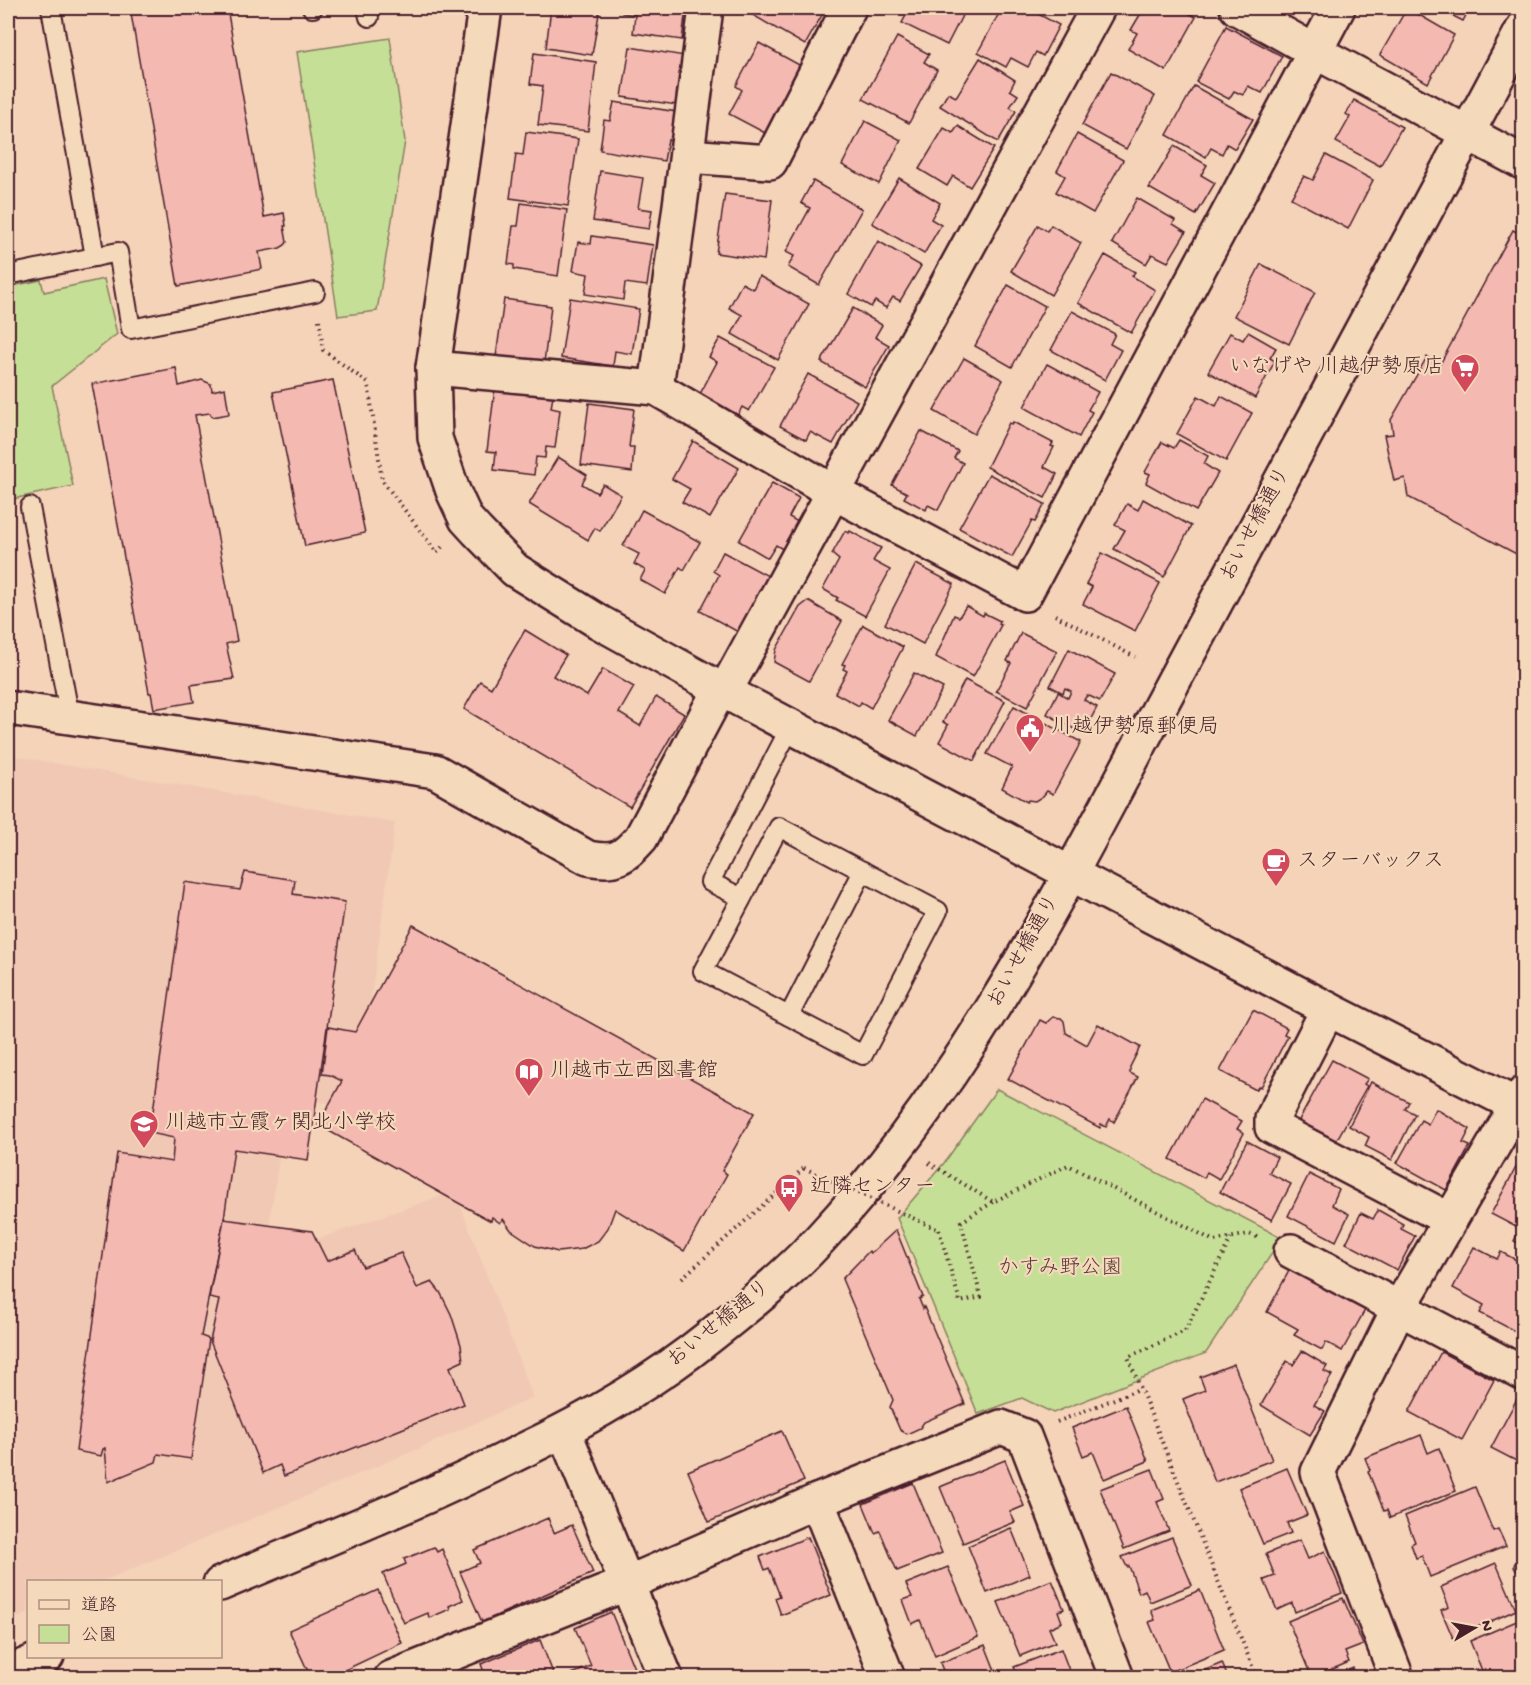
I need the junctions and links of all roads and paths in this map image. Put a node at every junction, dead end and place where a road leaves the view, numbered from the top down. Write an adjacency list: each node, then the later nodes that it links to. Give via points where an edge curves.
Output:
1 (51, 8): 13 (lane)
2 (485, 8): 16 (street)
3 (706, 8): 11 (street)
4 (849, 8): 11 (street, via 770,162)
5 (1098, 8): 18 (street)
6 (1237, 8): 9 (street)
7 (1338, 8): 9 (street)
8 (1524, 27): 10 (street, おいせ橋通り)
9 (1314, 51): 10 (street); 21 (street)
10 (1468, 132): 12 (street); 28 (street, おいせ橋通り)
11 (687, 156): 17 (street)
12 (1524, 163)
13 (95, 257): 14 (lane); 15 (lane, via 118,252 131,329)
14 (8, 275)
15 (315, 292): 20 (path, via 323,350 368,383 381,480 437,553)
16 (433, 368): 17 (street); 20 (street, via 435,438)
17 (656, 388): 18 (street)
18 (833, 492): 21 (street); 23 (street)
19 (30, 507): 25 (lane)
20 (466, 519): 23 (street, via 515,570)
21 (1025, 594): 22 (path, via 1040,608)
22 (1135, 657)
23 (722, 690): 25 (street, via 641,838 627,854 608,861 588,858 435,771); 26 (street)
24 (8, 708): 25 (street)
25 (70, 718)
26 (791, 726): 28 (street); 29 (lane, via 710,882)
27 (863, 871): 29 (lane, via 778,827); 31 (lane); 31 (lane, via 938,911 863,1055)
28 (1070, 873): 30 (street); 42 (street, おいせ橋通り, via 990,1015 931,1102 818,1242 706,1340 646,1383)
29 (742, 898): 31 (lane, via 703,971)
30 (1328, 1009): 32 (street); 35 (street, via 1272,1119 1272,1127)
31 (789, 1016)
32 (1521, 1102): 35 (street)
33 (928, 1163): 34 (path)
34 (993, 1202): 36 (path, via 1068,1165 1214,1241); 38 (path, bridge, via 961,1222 981,1296 960,1302 939,1230 804,1168)
35 (1450, 1220): 39 (street)
36 (1231, 1238): 37 (path, via 1249,1234); 41 (path, via 1185,1331 1128,1357)
37 (1291, 1251): 39 (street)
38 (682, 1278)
39 (1398, 1310): 40 (street); 55 (street, via 1318,1472)
40 (1524, 1374)
41 (1139, 1389): 43 (path); 54 (path)
42 (564, 1431): 45 (street, おいせ橋通り, via 471,1477); 46 (street)
43 (1024, 1436): 44 (street, via 1001,1427); 53 (street)
44 (817, 1501): 46 (street); 52 (street)
45 (222, 1583)
46 (628, 1583): 48 (street); 51 (street)
47 (42, 1658): 49 (street)
48 (438, 1668): 50 (street)
49 (8, 1673)
50 (391, 1677)
51 (666, 1677)
52 (888, 1677)
53 (1117, 1677)
54 (1257, 1677)
55 (1397, 1677)

